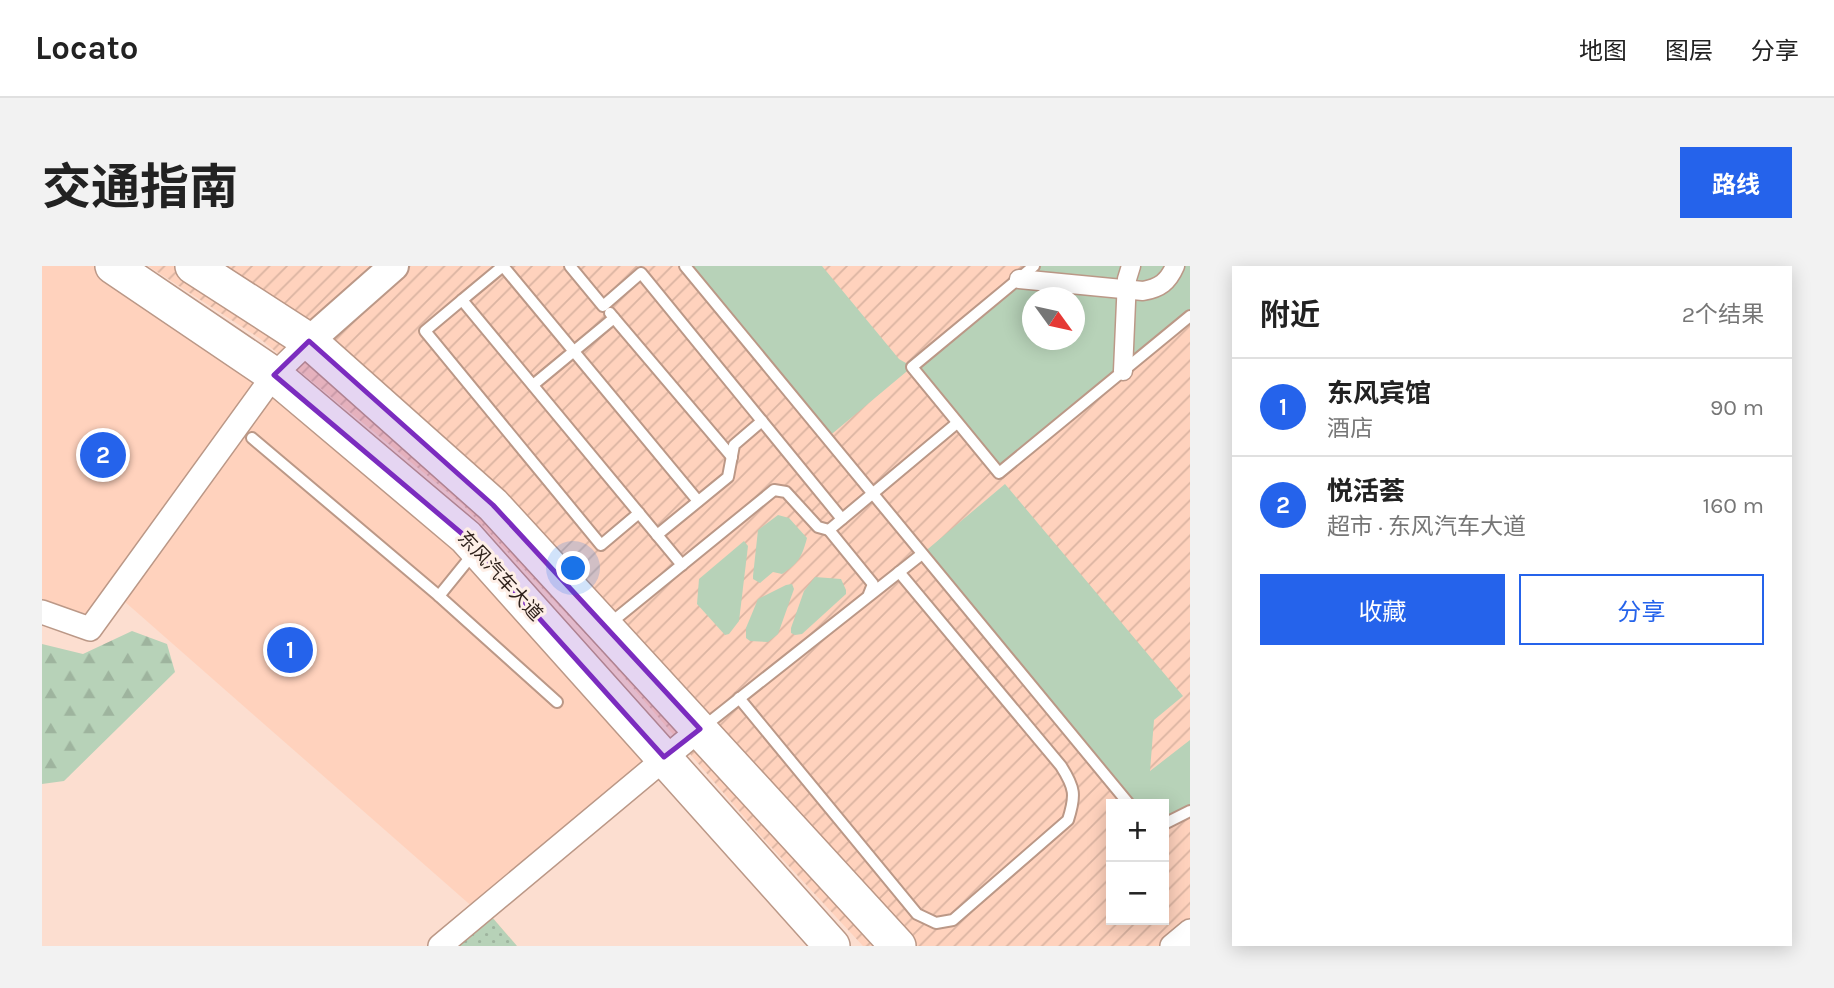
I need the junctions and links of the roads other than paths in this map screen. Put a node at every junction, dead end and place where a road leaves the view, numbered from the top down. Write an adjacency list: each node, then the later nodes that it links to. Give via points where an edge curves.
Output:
1 (113, 266): 19 (main road, 东风汽车大道)
2 (193, 266): 16 (main road)
3 (394, 266): 16 (street)
4 (503, 266): 12 (lane); 17 (lane)
5 (570, 266): 13 (lane)
6 (685, 266): 25 (lane)
7 (1034, 266): 10 (lane)
8 (1131, 266): 11 (street)
9 (1175, 266): 11 (street, via 1169,280 1157,288)
10 (1019, 279): 11 (street); 22 (lane, via 912,366)
11 (1126, 290): 18 (street)
12 (462, 300): 20 (lane); 27 (lane, via 425,331 601,545)
13 (603, 306): 15 (lane); 21 (lane, via 641,273)
14 (1190, 316): 18 (lane)
15 (614, 318): 17 (lane); 24 (lane)
16 (309, 341): 19 (street); 38 (main road, via 493,505)
17 (573, 352): 20 (lane); 26 (lane)
18 (1123, 371): 22 (lane, via 999,473)
19 (274, 375): 31 (main road, 东风汽车大道); 37 (street, via 90,629)
20 (533, 385): 27 (lane)
21 (762, 421): 24 (lane, via 734,445); 28 (lane)
22 (957, 423): 25 (lane)
23 (252, 438): 35 (lane)
24 (732, 457): 26 (lane, via 728,477)
25 (873, 493): 28 (lane); 32 (lane)
26 (698, 501): 30 (lane)
27 (639, 513): 30 (lane)
28 (842, 519): 29 (lane)
29 (829, 530): 33 (lane, via 818,527 786,492 774,490); 36 (lane, via 873,584)
30 (657, 535): 33 (lane)
31 (477, 549): 35 (lane); 42 (main road, 东风汽车大道)
32 (922, 554): 34 (lane); 43 (lane)
33 (682, 565): 38 (lane)
34 (899, 572): 36 (lane); 39 (lane, via 1073,785 1068,820 953,920 936,923 917,914)
35 (439, 596): 40 (lane)
36 (868, 597): 39 (lane)
37 (42, 612)
38 (606, 627): 41 (main road)
39 (739, 698): 41 (lane)
40 (557, 702)
41 (700, 729): 42 (street); 49 (main road)
42 (664, 757): 47 (street); 48 (main road, 东风汽车大道)
43 (1125, 799)
44 (1190, 811): 45 (lane)
45 (1169, 822)
46 (1190, 931): 50 (street)
47 (440, 946)
48 (832, 946)
49 (898, 946)
50 (1172, 946)

